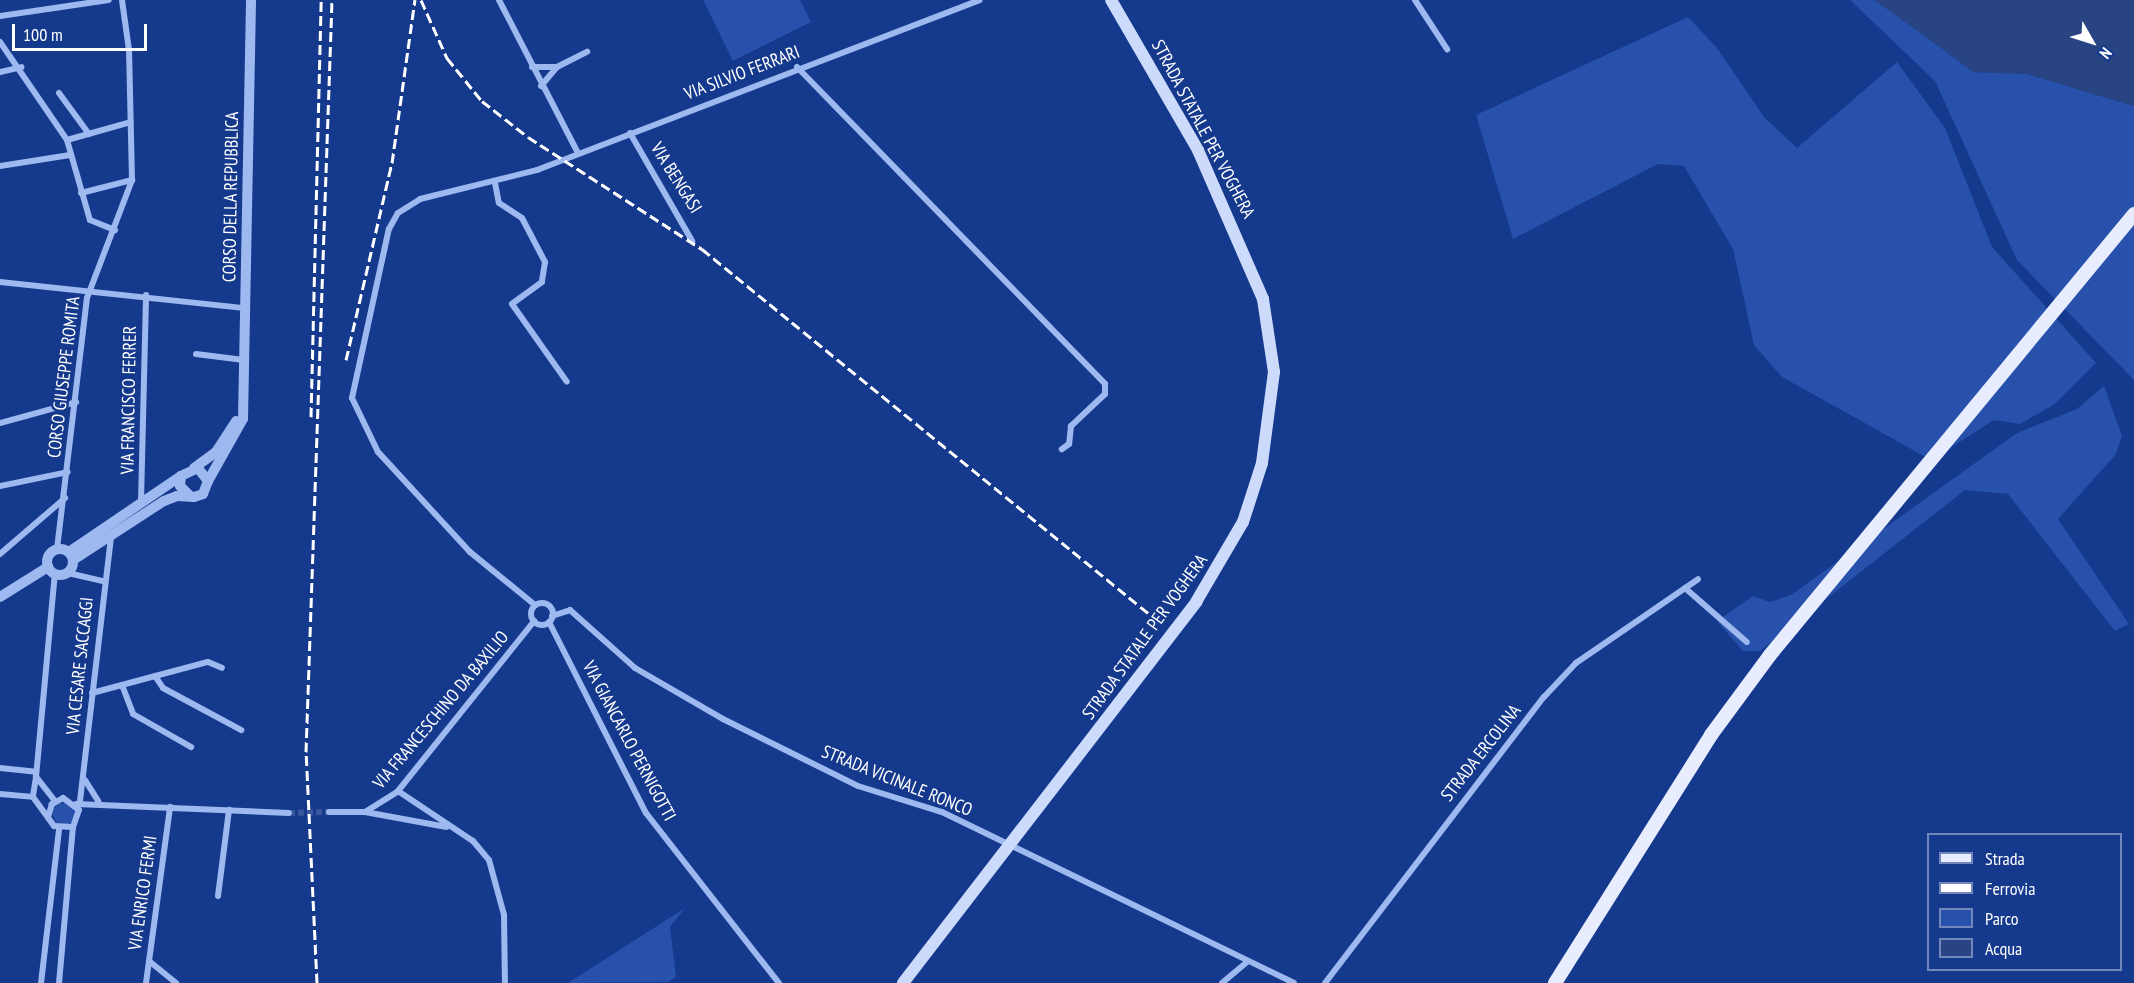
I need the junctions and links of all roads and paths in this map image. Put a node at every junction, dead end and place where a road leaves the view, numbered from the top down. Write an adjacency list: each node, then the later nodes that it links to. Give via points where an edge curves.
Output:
1 (109, 0): 8 (street)
2 (122, 0): 20 (street, CORSO GIUSEPPE ROMITA)
3 (250, 0): 36 (street, CORSO DELLA REPUBBLICA)
4 (500, 0): 14 (street)
5 (979, 0): 16 (street, VIA SILVIO FERRARI)
6 (1415, 0): 11 (street)
7 (1113, 1): 89 (main road, STRADA STATALE PER VOGHERA, via 1198,150 1251,266 1273,347 1270,414 1252,498 1214,576)
8 (80, 2): 9 (street)
9 (0, 16)
10 (0, 42): 13 (street)
11 (1447, 50)
12 (587, 52): 15 (street)
13 (21, 67): 17 (street); 23 (street)
14 (532, 67): 15 (street); 18 (street)
15 (557, 67): 18 (street)
16 (797, 67): 21 (street, VIA SILVIO FERRARI); 43 (street, via 1105,384 1105,394 1071,426 1069,444)
17 (0, 72)
18 (541, 86): 24 (street)
19 (58, 93): 22 (street)
20 (131, 122): 22 (street); 27 (street, CORSO GIUSEPPE ROMITA)
21 (630, 133): 24 (street, VIA SILVIO FERRARI); 32 (street, VIA BENGASI)
22 (88, 134): 23 (street)
23 (67, 140): 25 (street)
24 (578, 153): 28 (street, VIA SILVIO FERRARI)
25 (70, 155): 26 (street); 29 (street)
26 (0, 166)
27 (132, 180): 29 (street); 31 (street, CORSO GIUSEPPE ROMITA)
28 (495, 183): 39 (street, via 499,203 522,218 545,262 542,282 512,304); 61 (street, VIA SILVIO FERRARI, via 420,199 398,213 389,229 352,398 378,452 470,552)
29 (81, 193): 31 (street, via 90,219)
30 (2134, 214): 103 (main road, via 1870,532 1712,735)
31 (115, 230): 34 (street, CORSO GIUSEPPE ROMITA)
32 (692, 241)
33 (0, 282): 34 (street)
34 (90, 289): 35 (street); 41 (street, CORSO GIUSEPPE ROMITA)
35 (146, 295): 36 (street); 51 (street, VIA FRANCISCO FERRER)
36 (245, 308): 38 (street, CORSO DELLA REPUBBLICA)
37 (196, 354): 38 (street)
38 (244, 360): 40 (street, CORSO DELLA REPUBBLICA)
39 (567, 382)
40 (243, 395): 44 (street, CORSO DELLA REPUBBLICA, via 224,442); 47 (street, CORSO DELLA REPUBBLICA, via 241,428)
41 (76, 402): 42 (street); 45 (street, CORSO GIUSEPPE ROMITA)
42 (0, 423)
43 (1062, 449)
44 (194, 468): 46 (street); 47 (street)
45 (68, 472): 48 (street); 50 (street, CORSO GIUSEPPE ROMITA)
46 (181, 476): 49 (street, via 180,486); 51 (street)
47 (208, 481): 49 (street, via 203,494)
48 (0, 486)
49 (190, 496): 52 (street, via 164,501)
50 (65, 497): 53 (street, CORSO GIUSEPPE ROMITA); 54 (street)
51 (141, 506): 53 (street)
52 (113, 534): 53 (street); 58 (street, VIA CESARE SACCAGGI)
53 (66, 554): 55 (street, via 48,556); 56 (street)
54 (0, 555)
55 (52, 571): 56 (street); 60 (street); 73 (street)
56 (68, 573): 58 (street)
57 (1698, 579): 59 (street, STRADA ERCOLINA)
58 (104, 581): 68 (street, VIA CESARE SACCAGGI)
59 (1685, 588): 64 (street); 102 (street, STRADA ERCOLINA, via 1576,663 1544,697)
60 (0, 597)
61 (535, 605): 62 (street, VIA SILVIO FERRARI, via 549,605); 63 (street)
62 (550, 619): 63 (street); 89 (street, STRADA VICINALE RONCO, via 570,610 634,668 723,719 858,786 942,812); 98 (street, VIA GIANCARLO PERNIGOTTI, via 646,813)
63 (534, 621): 74 (street, VIA FRANCESCHINO DA BAXILIO)
64 (1747, 642)
65 (222, 668): 66 (street, via 208,662)
66 (155, 676): 67 (street); 69 (street, via 163,688)
67 (122, 685): 68 (street); 70 (street, via 133,714)
68 (92, 693): 72 (street, VIA CESARE SACCAGGI)
69 (241, 730)
70 (191, 747)
71 (0, 768): 73 (street)
72 (84, 772): 78 (street, via 87,790); 79 (street, VIA CESARE SACCAGGI)
73 (36, 774): 76 (street); 77 (street)
74 (398, 791): 83 (street, VIA FRANCESCHINO DA BAXILIO); 87 (street)
75 (0, 794): 76 (street)
76 (33, 797): 85 (street)
77 (55, 801): 79 (street); 85 (street)
78 (99, 802): 79 (street); 80 (street)
79 (78, 803): 86 (street, via 80,815)
80 (170, 807): 81 (street); 91 (street, VIA ENRICO FERMI)
81 (229, 810): 84 (street); 90 (street)
82 (329, 812): 83 (street, VIA FRANCESCHINO DA BAXILIO)
83 (365, 812): 87 (street)
84 (289, 813)
85 (48, 817): 88 (street)
86 (73, 827): 88 (street); 94 (street)
87 (449, 827): 97 (street, via 473,841 500,885)
88 (59, 829): 93 (street)
89 (1009, 847): 92 (street, STRADA VICINALE RONCO); 99 (main road, STRADA STATALE PER VOGHERA)
90 (218, 896)
91 (149, 961): 95 (street, VIA ENRICO FERMI); 96 (street)
92 (1247, 962): 100 (street); 101 (street, STRADA VICINALE RONCO)
93 (41, 983)
94 (59, 983)
95 (146, 983)
96 (176, 983)
97 (505, 983)
98 (779, 983)
99 (903, 983)
100 (1222, 983)
101 (1294, 983)
102 (1325, 983)
103 (1555, 983)

